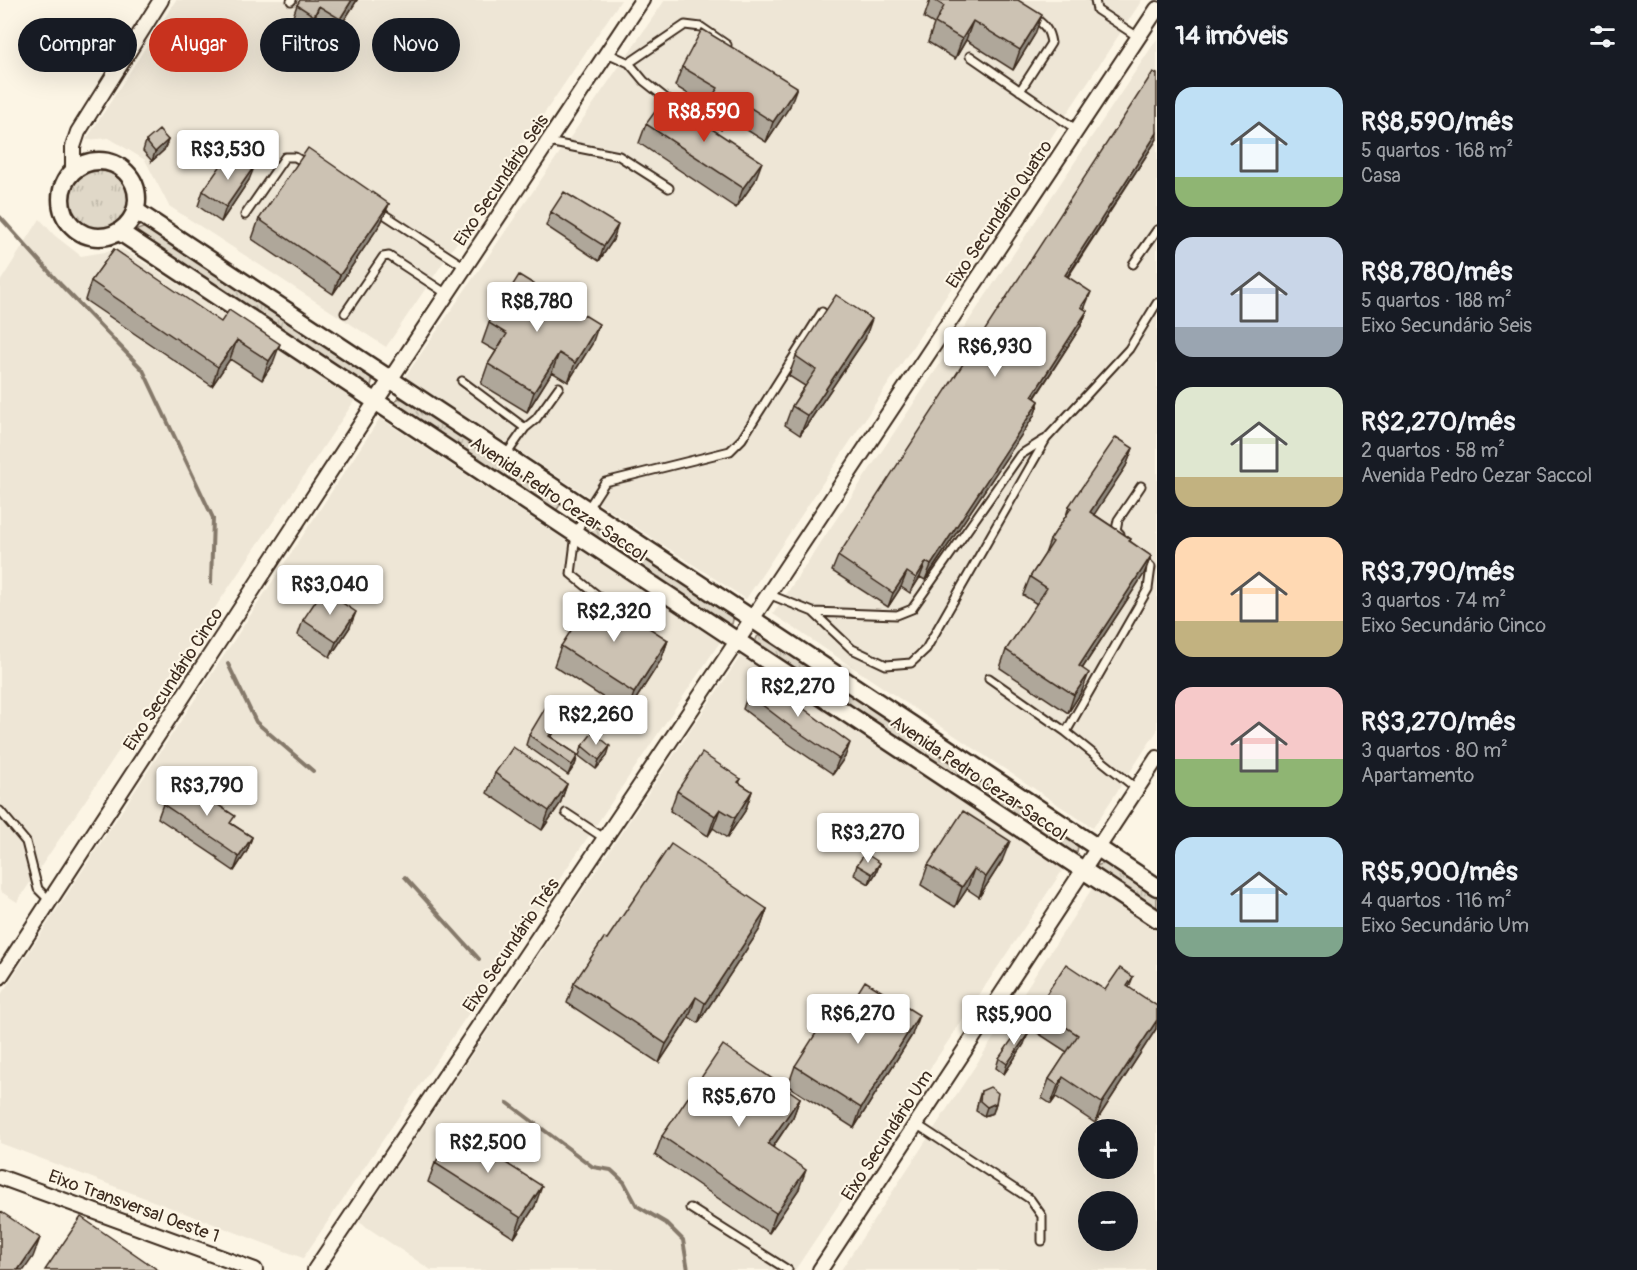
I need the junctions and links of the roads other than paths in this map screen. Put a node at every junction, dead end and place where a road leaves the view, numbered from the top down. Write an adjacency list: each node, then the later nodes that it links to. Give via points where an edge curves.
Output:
1 (161, 0): 15 (street, via 78,132 73,147)
2 (642, 0): 8 (street, Eixo Secundário Seis)
3 (1095, 0): 6 (lane, via 1097,10)
4 (1157, 9): 6 (street, Eixo Secundário Quatro)
5 (1022, 10): 11 (lane, via 1049,30 1051,43)
6 (1138, 37): 13 (street, Eixo Secundário Quatro)
7 (736, 51): 10 (lane, via 701,27 685,26)
8 (607, 53): 10 (lane); 14 (street, Eixo Secundário Seis)
9 (970, 56): 11 (lane)
10 (629, 63): 12 (lane)
11 (1020, 91): 13 (lane)
12 (679, 108)
13 (1077, 130): 41 (street, Eixo Secundário Quatro)
14 (548, 142): 17 (lane, via 619,156); 24 (street, Eixo Secundário Seis)
15 (73, 170): 19 (street, via 91,161 111,162 128,173 137,191); 22 (street, via 62,186 60,205 68,223 83,235 101,238)
16 (315, 170): 20 (lane, via 295,157 285,157)
17 (669, 188)
18 (374, 208): 24 (lane)
19 (136, 211): 22 (street); 29 (street, Avenida Pedro Cezar Saccol)
20 (245, 215)
21 (1157, 230): 23 (lane)
22 (120, 232): 32 (street, Avenida Pedro Cezar Saccol)
23 (1133, 264)
24 (465, 267): 25 (street, Eixo Secundário Seis)
25 (447, 294): 28 (lane, via 389,256 383,257); 29 (street, Eixo Secundário Seis)
26 (1157, 303): 34 (lane, via 1129,349)
27 (822, 312): 37 (lane, via 742,439 730,451 605,482)
28 (345, 313)
29 (390, 380): 32 (street, Eixo Secundário Cinco); 35 (street, Avenida Pedro Cezar Saccol)
30 (462, 381): 33 (lane)
31 (559, 387): 33 (lane)
32 (376, 402): 38 (street, Avenida Pedro Cezar Saccol); 56 (street, Eixo Secundário Cinco)
33 (525, 428): 35 (lane)
34 (1046, 439): 43 (lane, via 1020,454 912,609 897,615); 43 (lane, via 926,649 911,663 886,665 852,649)
35 (505, 456): 37 (street, Avenida Pedro Cezar Saccol)
36 (1141, 486): 39 (lane, via 1118,519 1116,530)
37 (587, 510): 38 (lane); 44 (street, Avenida Pedro Cezar Saccol)
38 (576, 534): 42 (lane, via 571,574); 45 (street, Avenida Pedro Cezar Saccol)
39 (1123, 537)
40 (1137, 552): 47 (lane, via 1151,567 1148,589)
41 (768, 594): 43 (lane); 44 (street, Eixo Secundário Quatro)
42 (606, 602)
43 (813, 612)
44 (752, 619): 45 (street, Eixo Secundário Quatro); 53 (street, Avenida Pedro Cezar Saccol)
45 (737, 641): 52 (street, Eixo Secundário Três); 54 (street, Avenida Pedro Cezar Saccol)
46 (989, 678): 47 (lane)
47 (1066, 732): 49 (lane)
48 (1157, 758): 49 (street, Eixo Secundário Um)
49 (1137, 789): 53 (street, Eixo Secundário Um)
50 (0, 811): 56 (lane, via 26,842 38,889)
51 (566, 813): 52 (lane)
52 (604, 838): 64 (street, Eixo Secundário Três)
53 (1098, 848): 54 (street, Eixo Secundário Um); 55 (street, Avenida Pedro Cezar Saccol)
54 (1083, 870): 57 (street, Avenida Pedro Cezar Saccol); 59 (street, Eixo Secundário Um)
55 (1157, 887)
56 (50, 901): 58 (street, Eixo Secundário Cinco)
57 (1157, 919)
58 (0, 977)
59 (916, 1124): 62 (lane, via 1030,1199 1042,1216); 66 (street, Eixo Secundário Um)
60 (0, 1177): 63 (street, Eixo Transversal Oeste 1)
61 (690, 1208): 65 (lane)
62 (1042, 1241)
63 (255, 1270)
64 (315, 1270)
65 (788, 1270)
66 (820, 1270)

